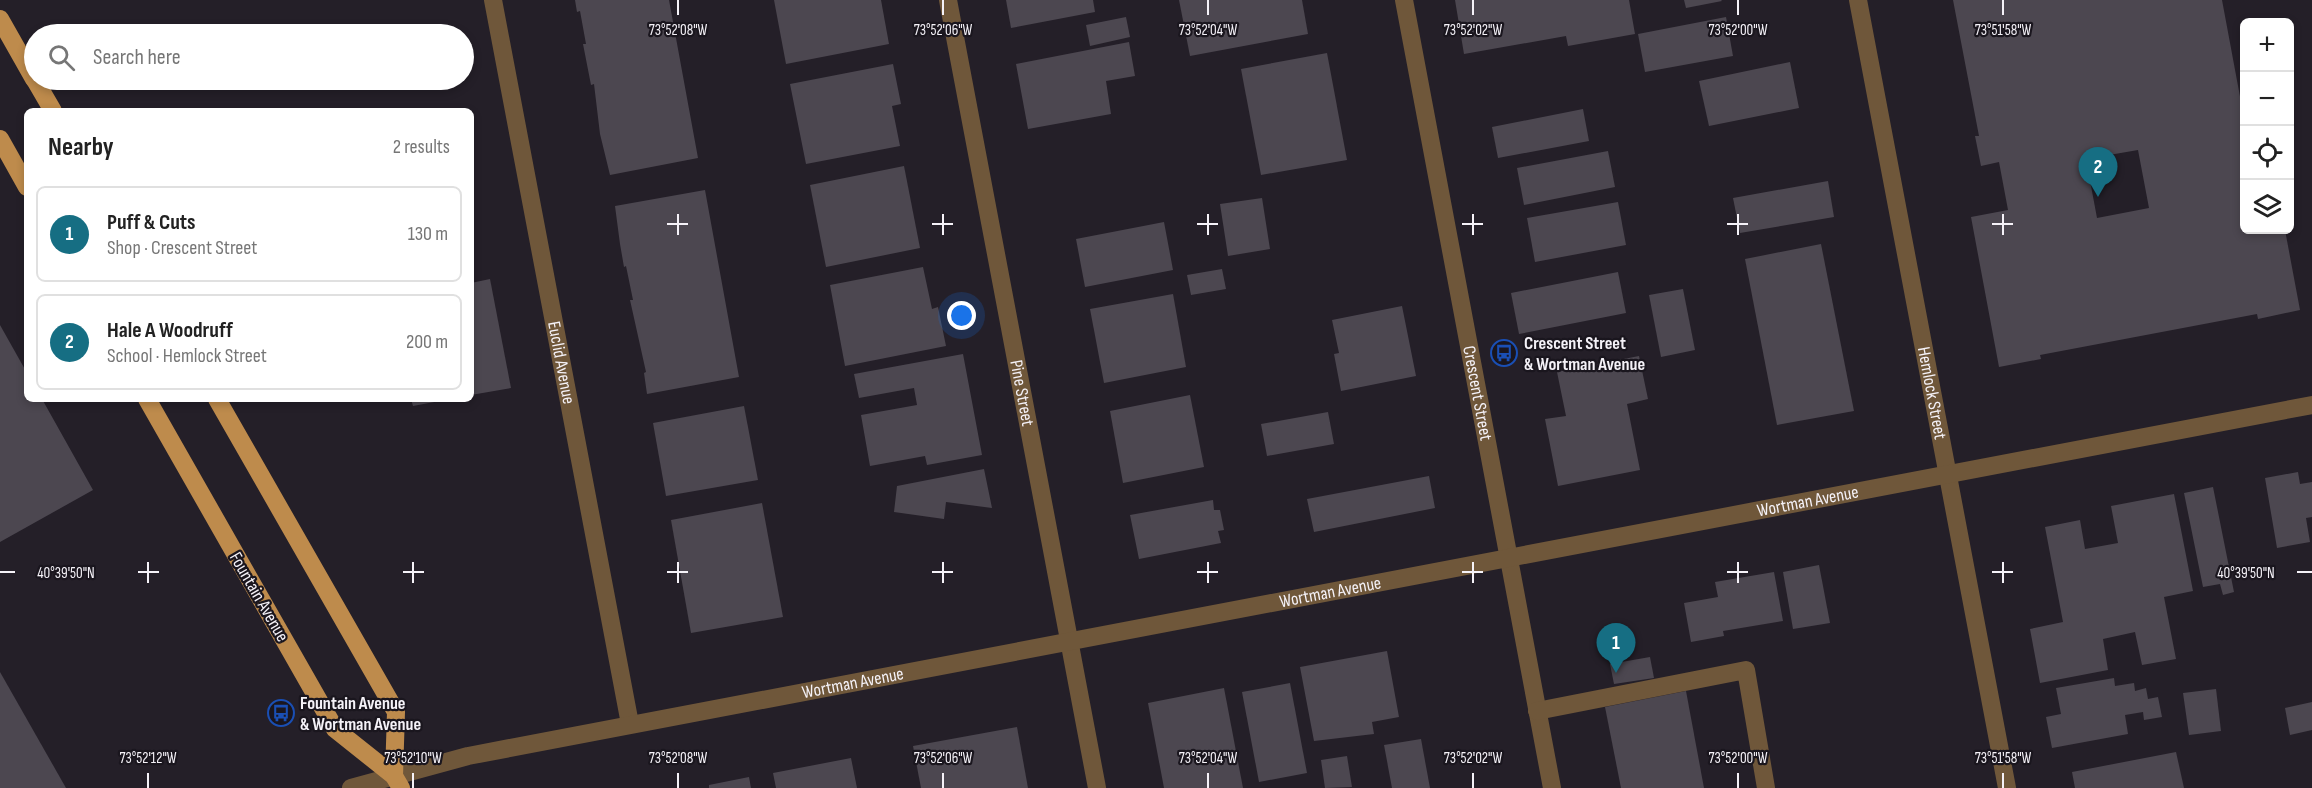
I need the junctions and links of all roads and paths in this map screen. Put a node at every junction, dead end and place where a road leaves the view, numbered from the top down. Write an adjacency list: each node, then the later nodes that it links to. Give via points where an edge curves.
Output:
1 (493, 0): 18 (street, Euclid Avenue)
2 (948, 0): 16 (street, Pine Street)
3 (1404, 0): 15 (street, Crescent Street)
4 (1858, 0): 14 (street, Hemlock Street)
5 (0, 18): 6 (main road)
6 (24, 60)
7 (41, 90): 8 (main road)
8 (51, 108)
9 (0, 139): 10 (main road)
10 (24, 182)
11 (149, 402): 19 (main road, Fountain Avenue, via 336,729)
12 (219, 402): 19 (main road, via 396,712)
13 (2312, 405): 14 (street, Wortman Avenue)
14 (1947, 474): 15 (street, Wortman Avenue); 24 (street, Hemlock Street)
15 (1509, 557): 16 (street, Wortman Avenue); 17 (street, Crescent Street)
16 (1070, 641): 18 (street, Wortman Avenue); 21 (street, Pine Street)
17 (1537, 711): 22 (street, Crescent Street); 23 (street, via 1746,670)
18 (630, 724): 19 (street, Wortman Avenue, via 468,756)
19 (398, 782): 20 (street, Wortman Avenue)
20 (351, 788)
21 (1097, 788)
22 (1552, 788)
23 (1766, 788)
24 (2007, 788)

